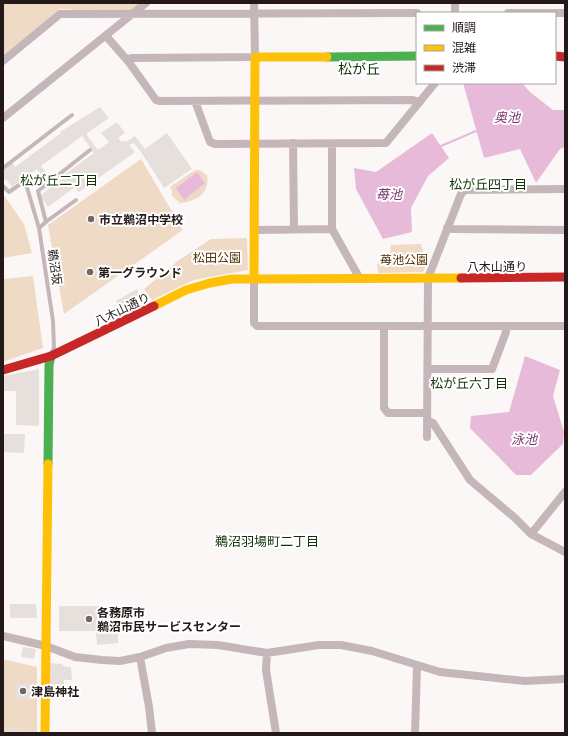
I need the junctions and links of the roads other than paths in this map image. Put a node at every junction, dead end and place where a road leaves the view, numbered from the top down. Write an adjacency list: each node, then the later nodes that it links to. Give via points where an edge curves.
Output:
1 (146, 3): 5 (street)
2 (254, 3): 3 (street)
3 (254, 13): 4 (street); 5 (street); 8 (street)
4 (416, 13)
5 (132, 15): 6 (street); 10 (street, via 60,14)
6 (106, 36): 9 (street); 16 (street)
7 (416, 56): 8 (street)
8 (255, 57): 9 (street, via 131,58); 12 (street)
9 (128, 61): 13 (street, via 156,100)
10 (3, 62)
11 (434, 84): 14 (street)
12 (255, 100): 13 (street); 14 (street); 18 (street)
13 (195, 101): 18 (street, via 210,142)
14 (420, 102): 19 (street, via 386,143)
15 (72, 115): 21 (lane)
16 (3, 118)
17 (292, 143): 18 (street); 19 (street); 28 (street)
18 (254, 144): 30 (street)
19 (332, 144): 29 (street)
20 (90, 150): 25 (lane, via 38,191)
21 (3, 168)
22 (3, 186): 26 (lane, 鵜沼坂, via 8,192 25,181)
23 (565, 189): 27 (street, via 465,190)
24 (76, 200): 25 (lane)
25 (46, 222): 26 (lane)
26 (39, 228): 40 (lane, 鵜沼坂, via 53,321 54,348)
27 (447, 228): 31 (street); 34 (street)
28 (294, 229): 29 (street); 30 (street)
29 (332, 229): 35 (street)
30 (255, 230): 33 (street)
31 (565, 230)
32 (565, 277): 34 (street, 八木山通り)
33 (254, 278): 35 (street, 八木山通り); 38 (street, via 254,323 257,326); 40 (street, 八木山通り, via 210,282 186,290)
34 (428, 278): 35 (street, 八木山通り); 39 (street)
35 (360, 279)
36 (506, 326): 37 (street); 39 (street); 41 (street, via 492,369)
37 (565, 326)
38 (384, 327): 39 (street); 43 (street, via 384,408 388,413)
39 (428, 327): 41 (street)
40 (51, 356): 42 (street, 八木山通り); 49 (street)
41 (428, 369): 43 (street)
42 (3, 370)
43 (427, 416): 44 (street); 46 (street, via 470,480)
44 (427, 437)
45 (565, 492): 46 (street)
46 (531, 534): 47 (street)
47 (565, 552)
48 (3, 636): 49 (street)
49 (46, 646): 51 (street, via 75,657 120,661); 54 (street)
50 (267, 652): 51 (street, via 189,644 166,648); 52 (street, via 319,645 342,645 372,651); 56 (street, via 266,670)
51 (140, 657): 55 (street)
52 (417, 666): 53 (street, via 440,672 506,680); 57 (street)
53 (565, 679)
54 (45, 733)
55 (152, 733)
56 (276, 733)
57 (415, 733)

